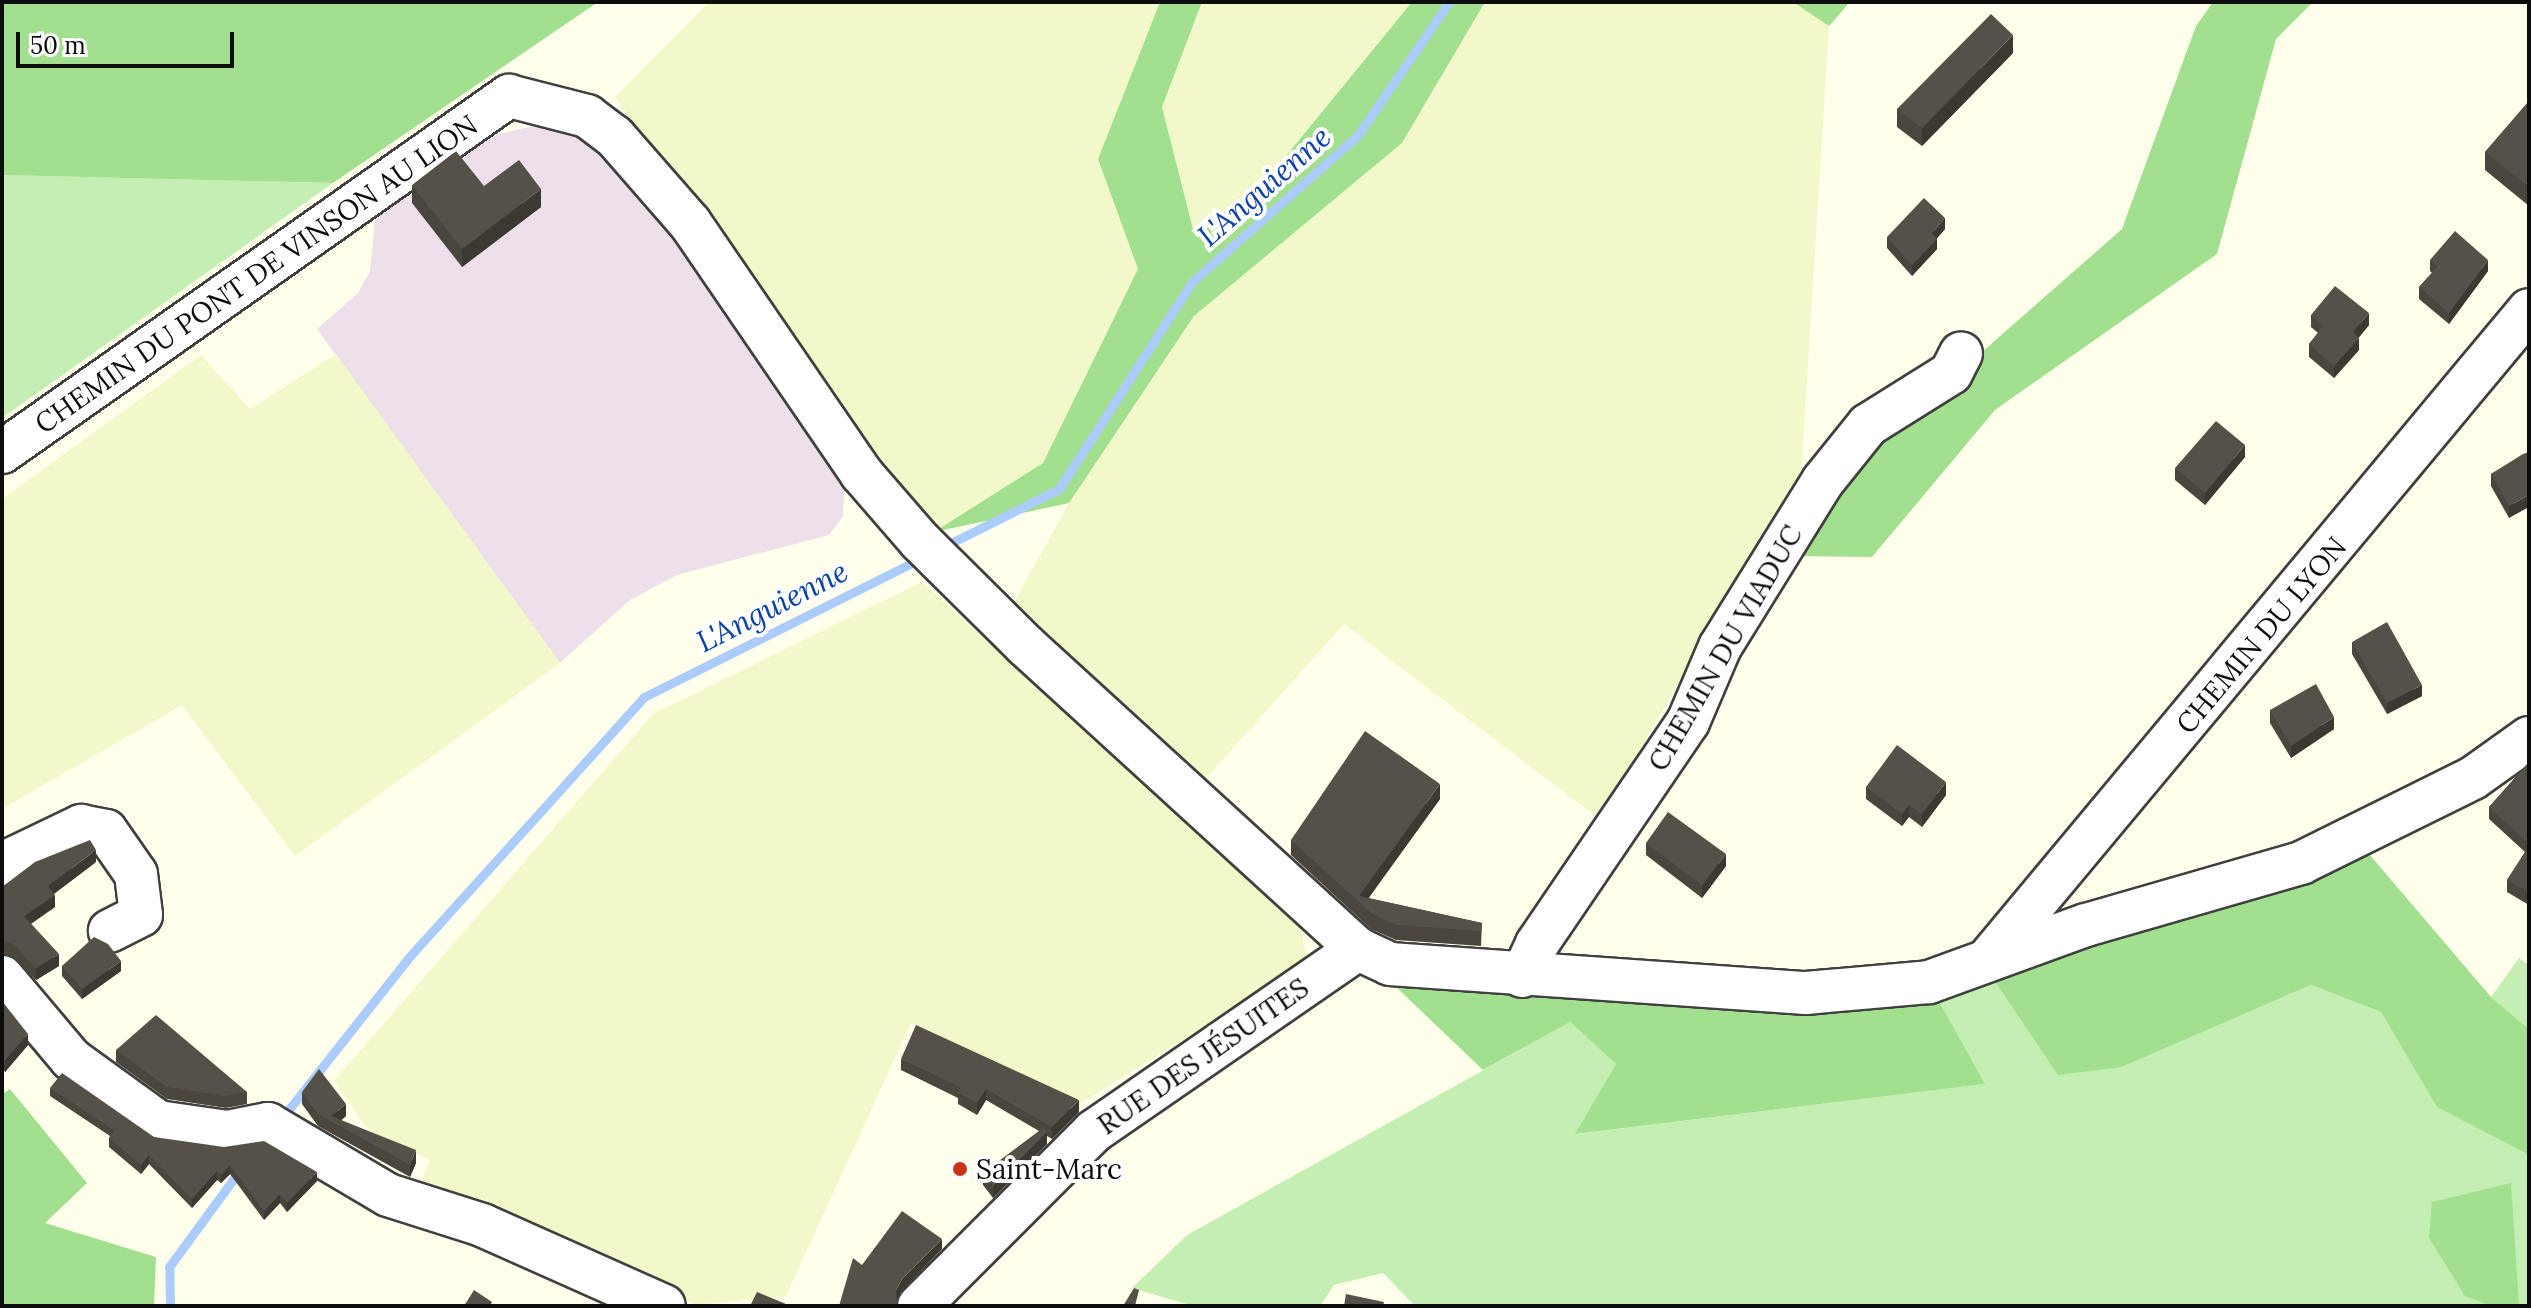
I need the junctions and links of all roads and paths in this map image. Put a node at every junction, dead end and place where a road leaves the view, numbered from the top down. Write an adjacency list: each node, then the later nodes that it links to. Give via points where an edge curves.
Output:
1 (2529, 310): 8 (street, CHEMIN DU LYON)
2 (1961, 353): 9 (street, CHEMIN DU VIADUC, via 1951,373 1868,425 1823,481 1720,647 1688,722 1537,944)
3 (2, 452): 7 (street, CHEMIN DU PONT DE VINSON AU LION, via 509,96 587,116 614,136 690,223 861,473 929,551)
4 (2529, 738): 8 (street, via 2473,778 2301,863)
5 (2, 864): 6 (street, via 81,826 106,831 136,874 141,915)
6 (110, 931)
7 (1358, 949): 9 (street, via 1390,964); 12 (street, RUE DES JÉSUITES, via 1094,1131)
8 (1990, 957): 9 (street, via 1929,982 1848,992)
9 (1522, 976)
10 (2, 977): 11 (street, via 71,1059 158,1122 227,1132 276,1127 388,1195 482,1225)
11 (664, 1306)
12 (919, 1306)

